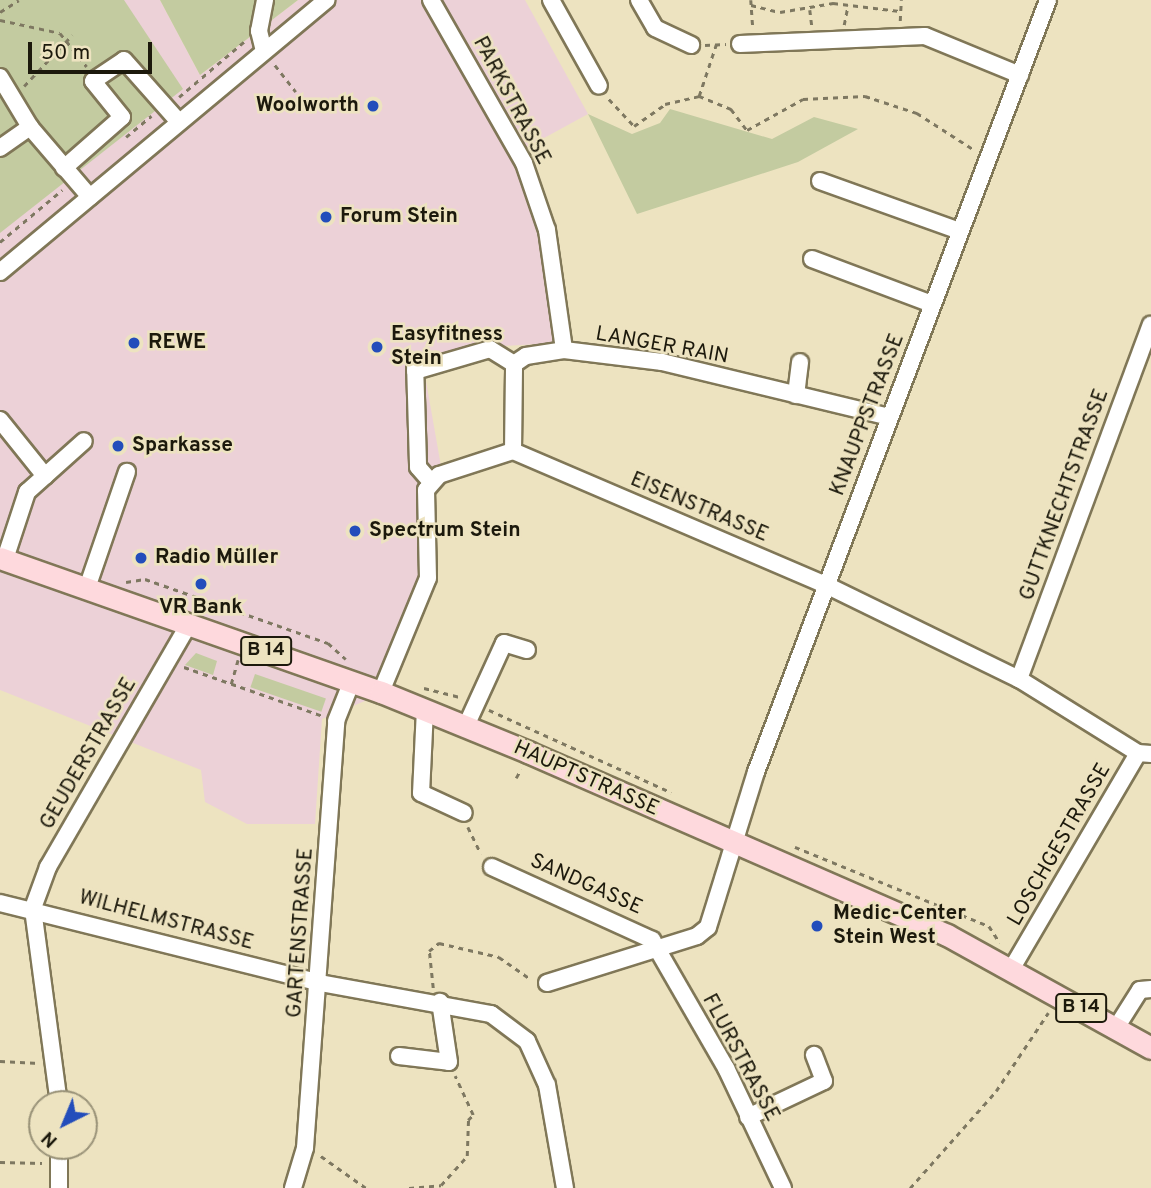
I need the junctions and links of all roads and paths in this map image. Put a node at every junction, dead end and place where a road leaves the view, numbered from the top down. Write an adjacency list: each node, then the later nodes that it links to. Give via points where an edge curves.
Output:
1 (19, 0): 11 (path)
2 (265, 0): 13 (street)
3 (326, 0): 20 (street)
4 (431, 0): 44 (street, PARKSTRASSE, via 524,163 547,230)
5 (551, 0): 25 (street)
6 (639, 0): 18 (street, via 655,27)
7 (901, 0): 10 (path)
8 (1048, 0): 22 (street, KNAUPPSTRASSE)
9 (751, 2): 10 (path, via 780,12 833,3); 17 (path)
10 (900, 11): 15 (path)
11 (0, 12)
12 (0, 20): 16 (path)
13 (260, 28): 20 (street); 29 (path)
14 (72, 35): 16 (path)
15 (901, 37): 17 (street); 22 (street, via 925,36)
16 (66, 39): 21 (path); 27 (path, via 35,78)
17 (747, 44): 19 (path)
18 (691, 45): 19 (path)
19 (716, 45): 28 (path)
20 (264, 51): 30 (street)
21 (86, 67)
22 (1020, 75): 34 (street, KNAUPPSTRASSE)
23 (0, 77): 27 (street)
24 (285, 78): 26 (path)
25 (598, 86): 28 (path, via 634,127 665,104)
26 (296, 92)
27 (10, 94): 31 (street)
28 (699, 96): 34 (path, via 731,109 747,130 803,99 865,96 917,113)
29 (165, 107): 30 (street); 32 (path); 35 (street, via 124,60 93,81 121,117)
30 (179, 122): 37 (street)
31 (30, 128): 33 (street); 35 (street)
32 (114, 146)
33 (0, 148)
34 (987, 160): 38 (street, KNAUPPSTRASSE)
35 (69, 174): 37 (street); 39 (path)
36 (820, 181): 38 (street)
37 (90, 197): 41 (street)
38 (960, 230): 42 (street, KNAUPPSTRASSE)
39 (0, 242)
40 (812, 259): 42 (street)
41 (0, 272)
42 (932, 304): 48 (street, KNAUPPSTRASSE)
43 (1151, 325): 62 (street, GUTTKNECHTSTRASSE)
44 (564, 350): 46 (street, LANGER RAIN, via 526,356); 47 (street, LANGER RAIN, via 662,362)
45 (800, 362): 47 (street)
46 (513, 364): 51 (street); 54 (street, via 491,349 415,367 418,467)
47 (796, 395): 48 (street, LANGER RAIN)
48 (889, 417): 56 (street, KNAUPPSTRASSE)
49 (0, 420): 53 (street)
50 (84, 441): 53 (street)
51 (513, 451): 54 (street); 56 (street, EISENSTRASSE)
52 (127, 472): 57 (street)
53 (45, 476): 55 (street, via 27,492)
54 (431, 482): 65 (street, via 426,490 428,578)
55 (2, 559): 57 (main road, HAUPTSTRASSE / B 14)
56 (826, 585): 62 (street, EISENSTRASSE); 71 (street, KNAUPPSTRASSE)
57 (87, 588): 58 (main road, HAUPTSTRASSE / B 14)
58 (189, 624): 59 (main road, HAUPTSTRASSE / B 14); 61 (street, GEUDERSTRASSE)
59 (244, 643): 63 (main road, HAUPTSTRASSE / B 14); 64 (path)
60 (527, 650): 68 (street, via 504,643)
61 (168, 662): 64 (path); 75 (street, GEUDERSTRASSE, via 48,867)
62 (1019, 679): 69 (street, EISENSTRASSE)
63 (352, 681): 65 (main road, HAUPTSTRASSE / B 14); 67 (street, GARTENSTRASSE)
64 (230, 684): 67 (path)
65 (381, 692): 66 (main road, HAUPTSTRASSE / B 14)
66 (425, 709): 68 (main road, HAUPTSTRASSE / B 14); 70 (street, via 421,793)
67 (336, 721): 78 (street, GARTENSTRASSE)
68 (466, 726): 71 (main road, HAUPTSTRASSE / B 14)
69 (1145, 754): 77 (street, LOSCHGESTRASSE)
70 (464, 813): 73 (path, via 475,851)
71 (730, 845): 76 (street, KNAUPPSTRASSE, via 732,864 708,927); 77 (main road, HAUPTSTRASSE / B 14)
72 (786, 848): 77 (path, via 806,848 989,926)
73 (492, 867): 76 (street, SANDGASSE, via 625,923)
74 (0, 902): 75 (street, WILHELMSTRASSE)
75 (33, 908): 78 (street, WILHELMSTRASSE); 89 (street)
76 (657, 950): 79 (street, KNAUPPSTRASSE); 91 (street, FLURSTRASSE)
77 (1015, 962): 81 (main road, HAUPTSTRASSE / B 14)
78 (320, 983): 82 (street, WILHELMSTRASSE); 92 (street, GARTENSTRASSE)
79 (547, 983): 82 (path, via 499,957 439,943 429,951)
80 (1151, 989): 83 (street, via 1140,990)
81 (1058, 994): 83 (main road, HAUPTSTRASSE / B 14); 102 (path, via 996,1091)
82 (437, 1002): 88 (street); 100 (street, WILHELMSTRASSE, via 491,1014 527,1041 547,1085)
83 (1116, 1028): 84 (main road, HAUPTSTRASSE / B 14)
84 (1151, 1048)
85 (814, 1055): 91 (street, via 824,1081)
86 (399, 1056): 88 (street)
87 (0, 1061): 89 (path)
88 (449, 1062): 99 (path, via 473,1115 468,1120 467,1156 440,1185)
89 (56, 1063): 90 (street)
90 (57, 1090)
91 (748, 1117): 101 (street, FLURSTRASSE)
92 (305, 1148): 97 (street, GARTENSTRASSE); 98 (path)
93 (60, 1160): 95 (street)
94 (0, 1162): 95 (path)
95 (60, 1164): 96 (street)
96 (59, 1188)
97 (293, 1188)
98 (366, 1188)
99 (409, 1188)
100 (565, 1188)
101 (783, 1188)
102 (910, 1188)

